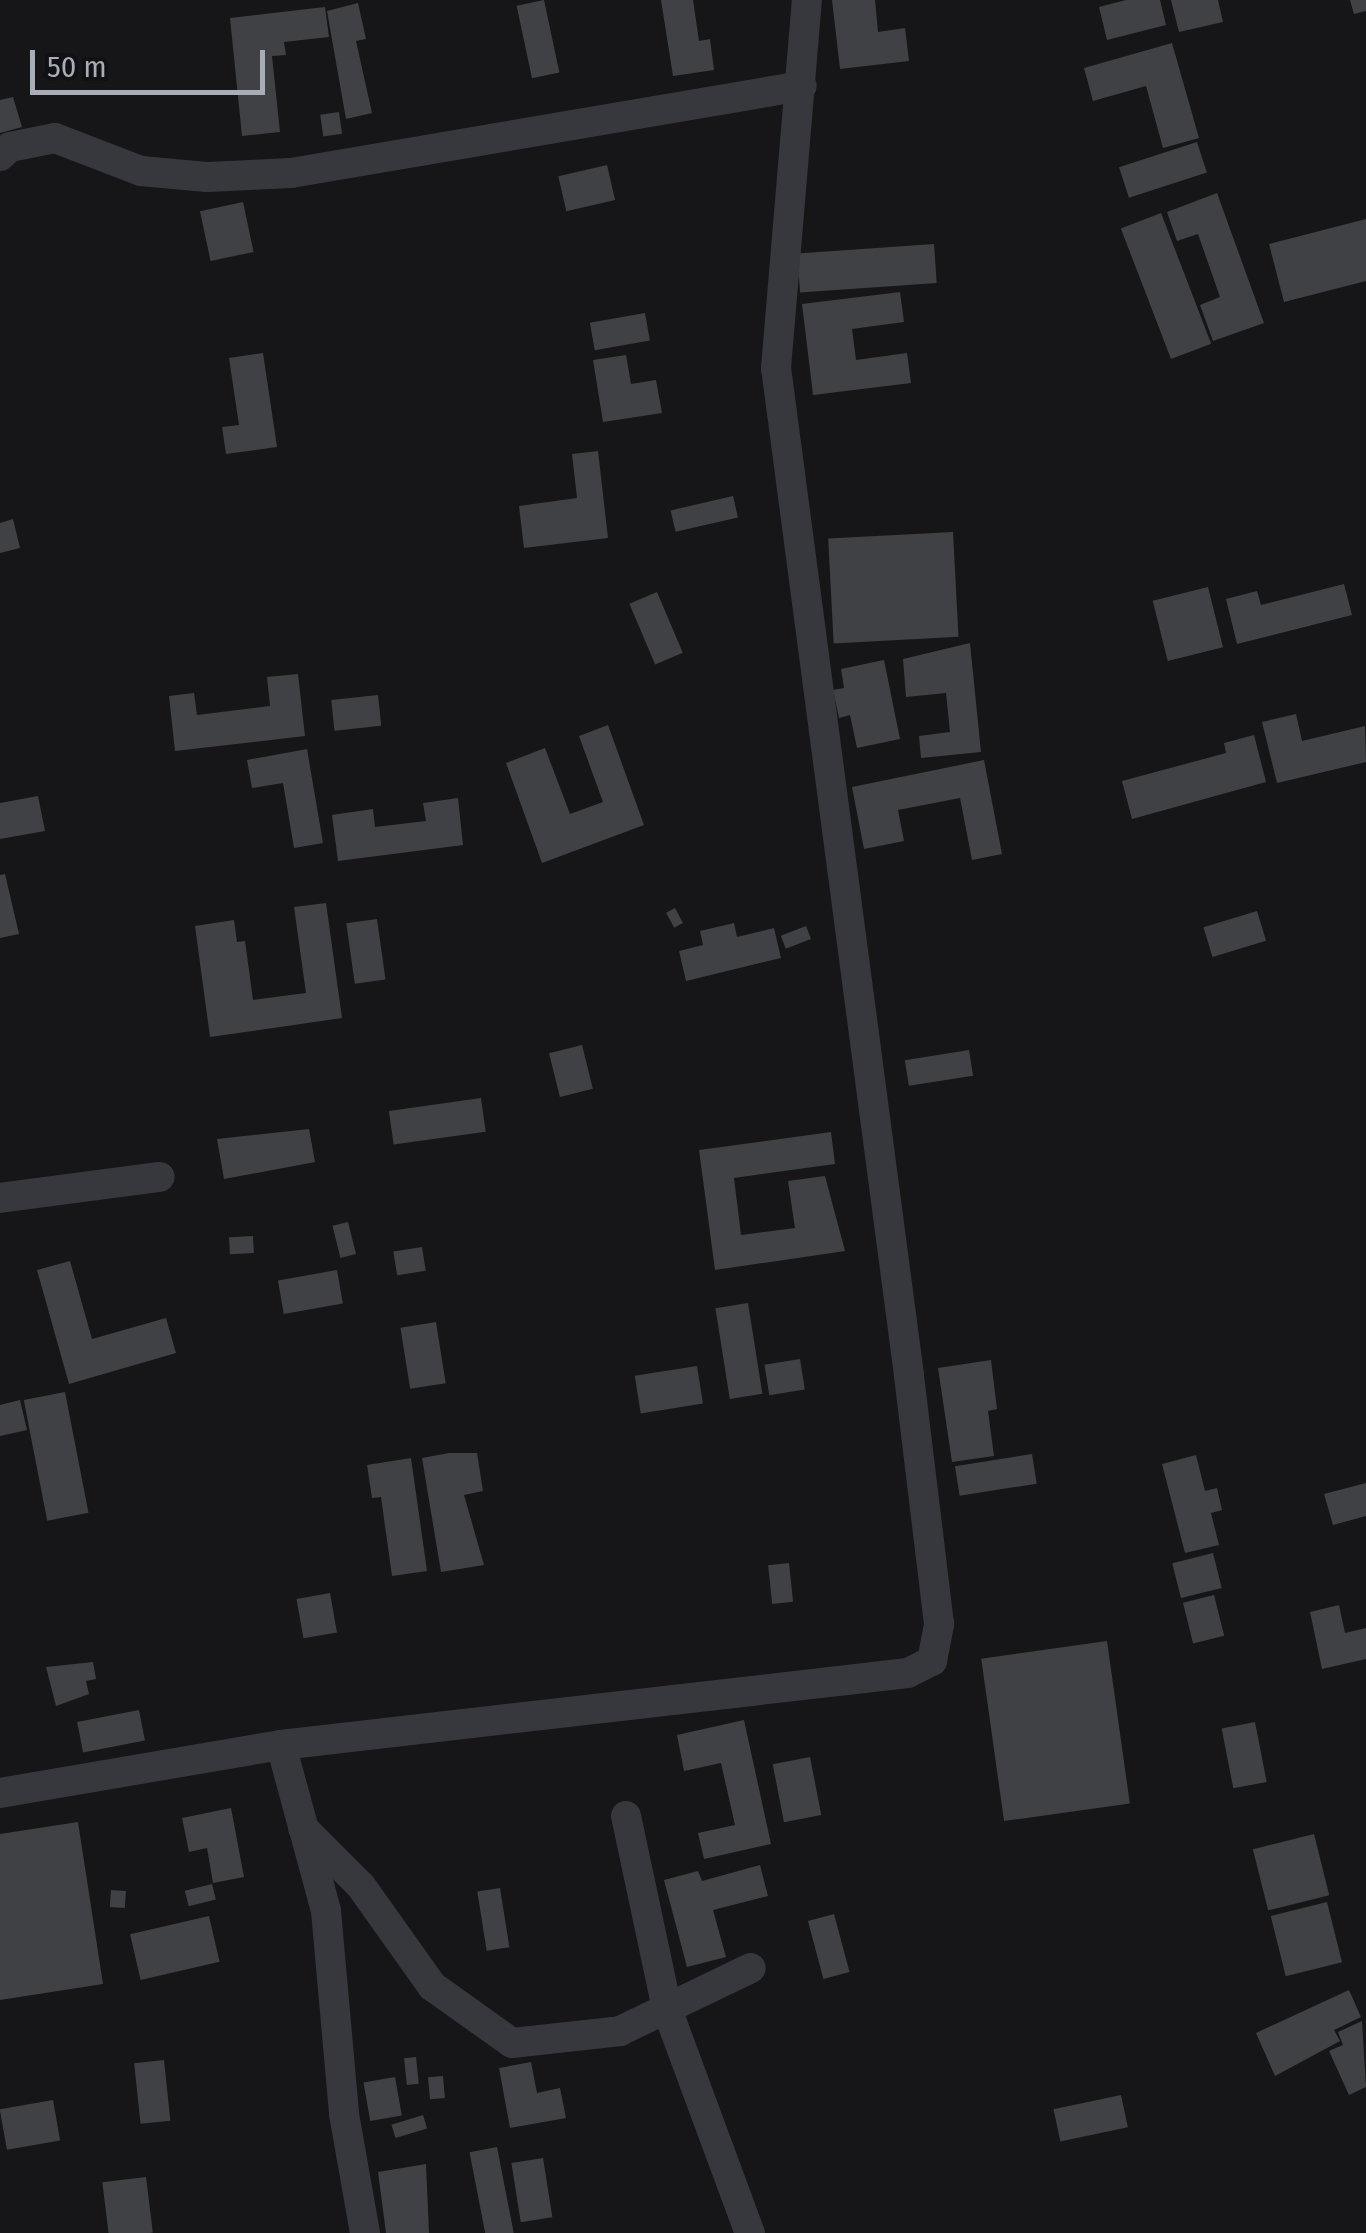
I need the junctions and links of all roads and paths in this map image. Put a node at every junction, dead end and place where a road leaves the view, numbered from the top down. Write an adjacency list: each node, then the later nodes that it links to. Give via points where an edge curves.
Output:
1 (807, 0): 2 (street)
2 (802, 86): 3 (street, via 291,173 207,177 142,170 55,138 10,147); 6 (street, via 776,368 912,1394 939,1624 932,1660 908,1674)
3 (0, 156)
4 (160, 1177): 5 (street)
5 (0, 1198)
6 (280, 1746): 7 (street); 9 (street)
7 (0, 1794)
8 (626, 1816): 11 (street)
9 (303, 1828): 11 (street, via 361,1886 432,1986 512,2043 620,2031); 12 (street, via 326,1911 344,2114)
10 (751, 1968): 11 (street)
11 (667, 2009): 13 (street)
12 (365, 2233)
13 (750, 2233)

